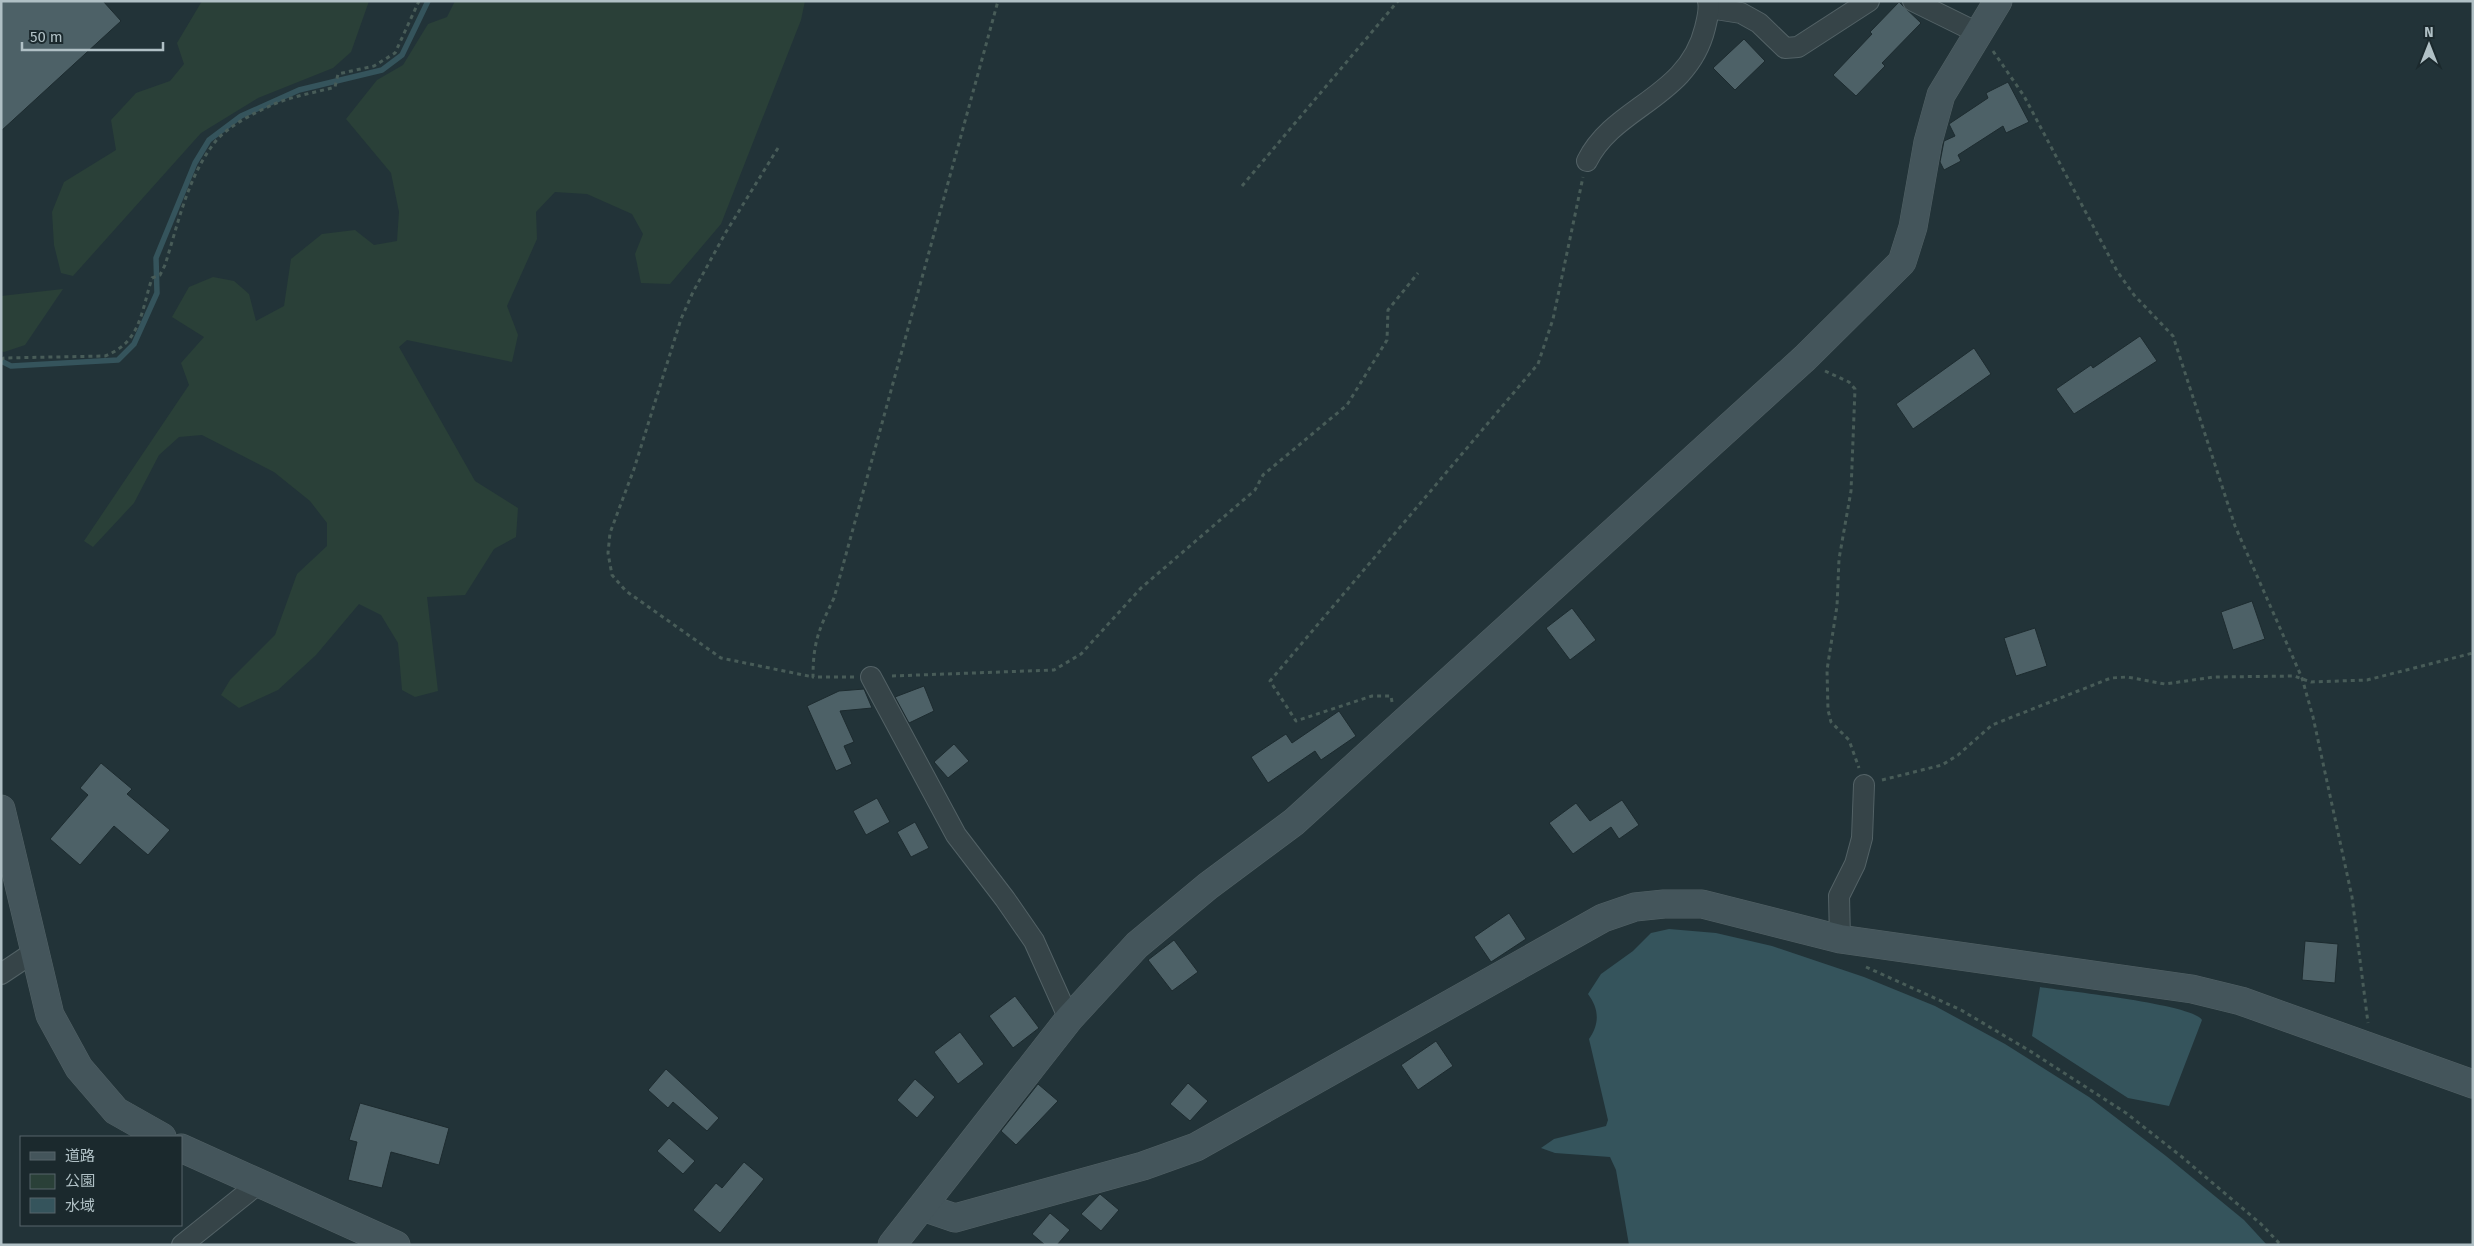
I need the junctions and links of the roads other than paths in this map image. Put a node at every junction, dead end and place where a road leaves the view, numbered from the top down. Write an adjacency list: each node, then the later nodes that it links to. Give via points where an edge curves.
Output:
1 (1869, 1): 4 (street, via 1798,47 1785,48 1759,23 1741,13)
2 (1913, 1): 5 (street)
3 (1998, 1): 5 (street)
4 (1709, 5): 6 (street, via 1702,39 1686,68 1658,96 1595,144)
5 (1978, 33): 13 (street, via 1941,95 1928,142 1913,227 1902,262 1805,358 1294,822 1208,886 1137,945)
6 (1586, 161)
7 (871, 677): 13 (street, via 956,835 1034,941)
8 (1864, 785): 10 (street, via 1862,838 1855,864 1840,896)
9 (1, 808): 11 (street)
10 (1840, 940): 14 (street, via 2192,989 2241,1001); 18 (street, via 1702,904 1635,908 1603,918 1196,1147 1143,1166 955,1218)
11 (34, 952): 12 (street); 15 (street, via 50,1015 78,1068 116,1111)
12 (1, 974)
13 (1069, 1019): 18 (street)
14 (2473, 1084)
15 (160, 1136)
16 (182, 1148): 17 (street)
17 (258, 1184): 19 (street); 20 (street)
18 (923, 1207): 21 (street)
19 (182, 1245)
20 (396, 1245)
21 (892, 1245)

